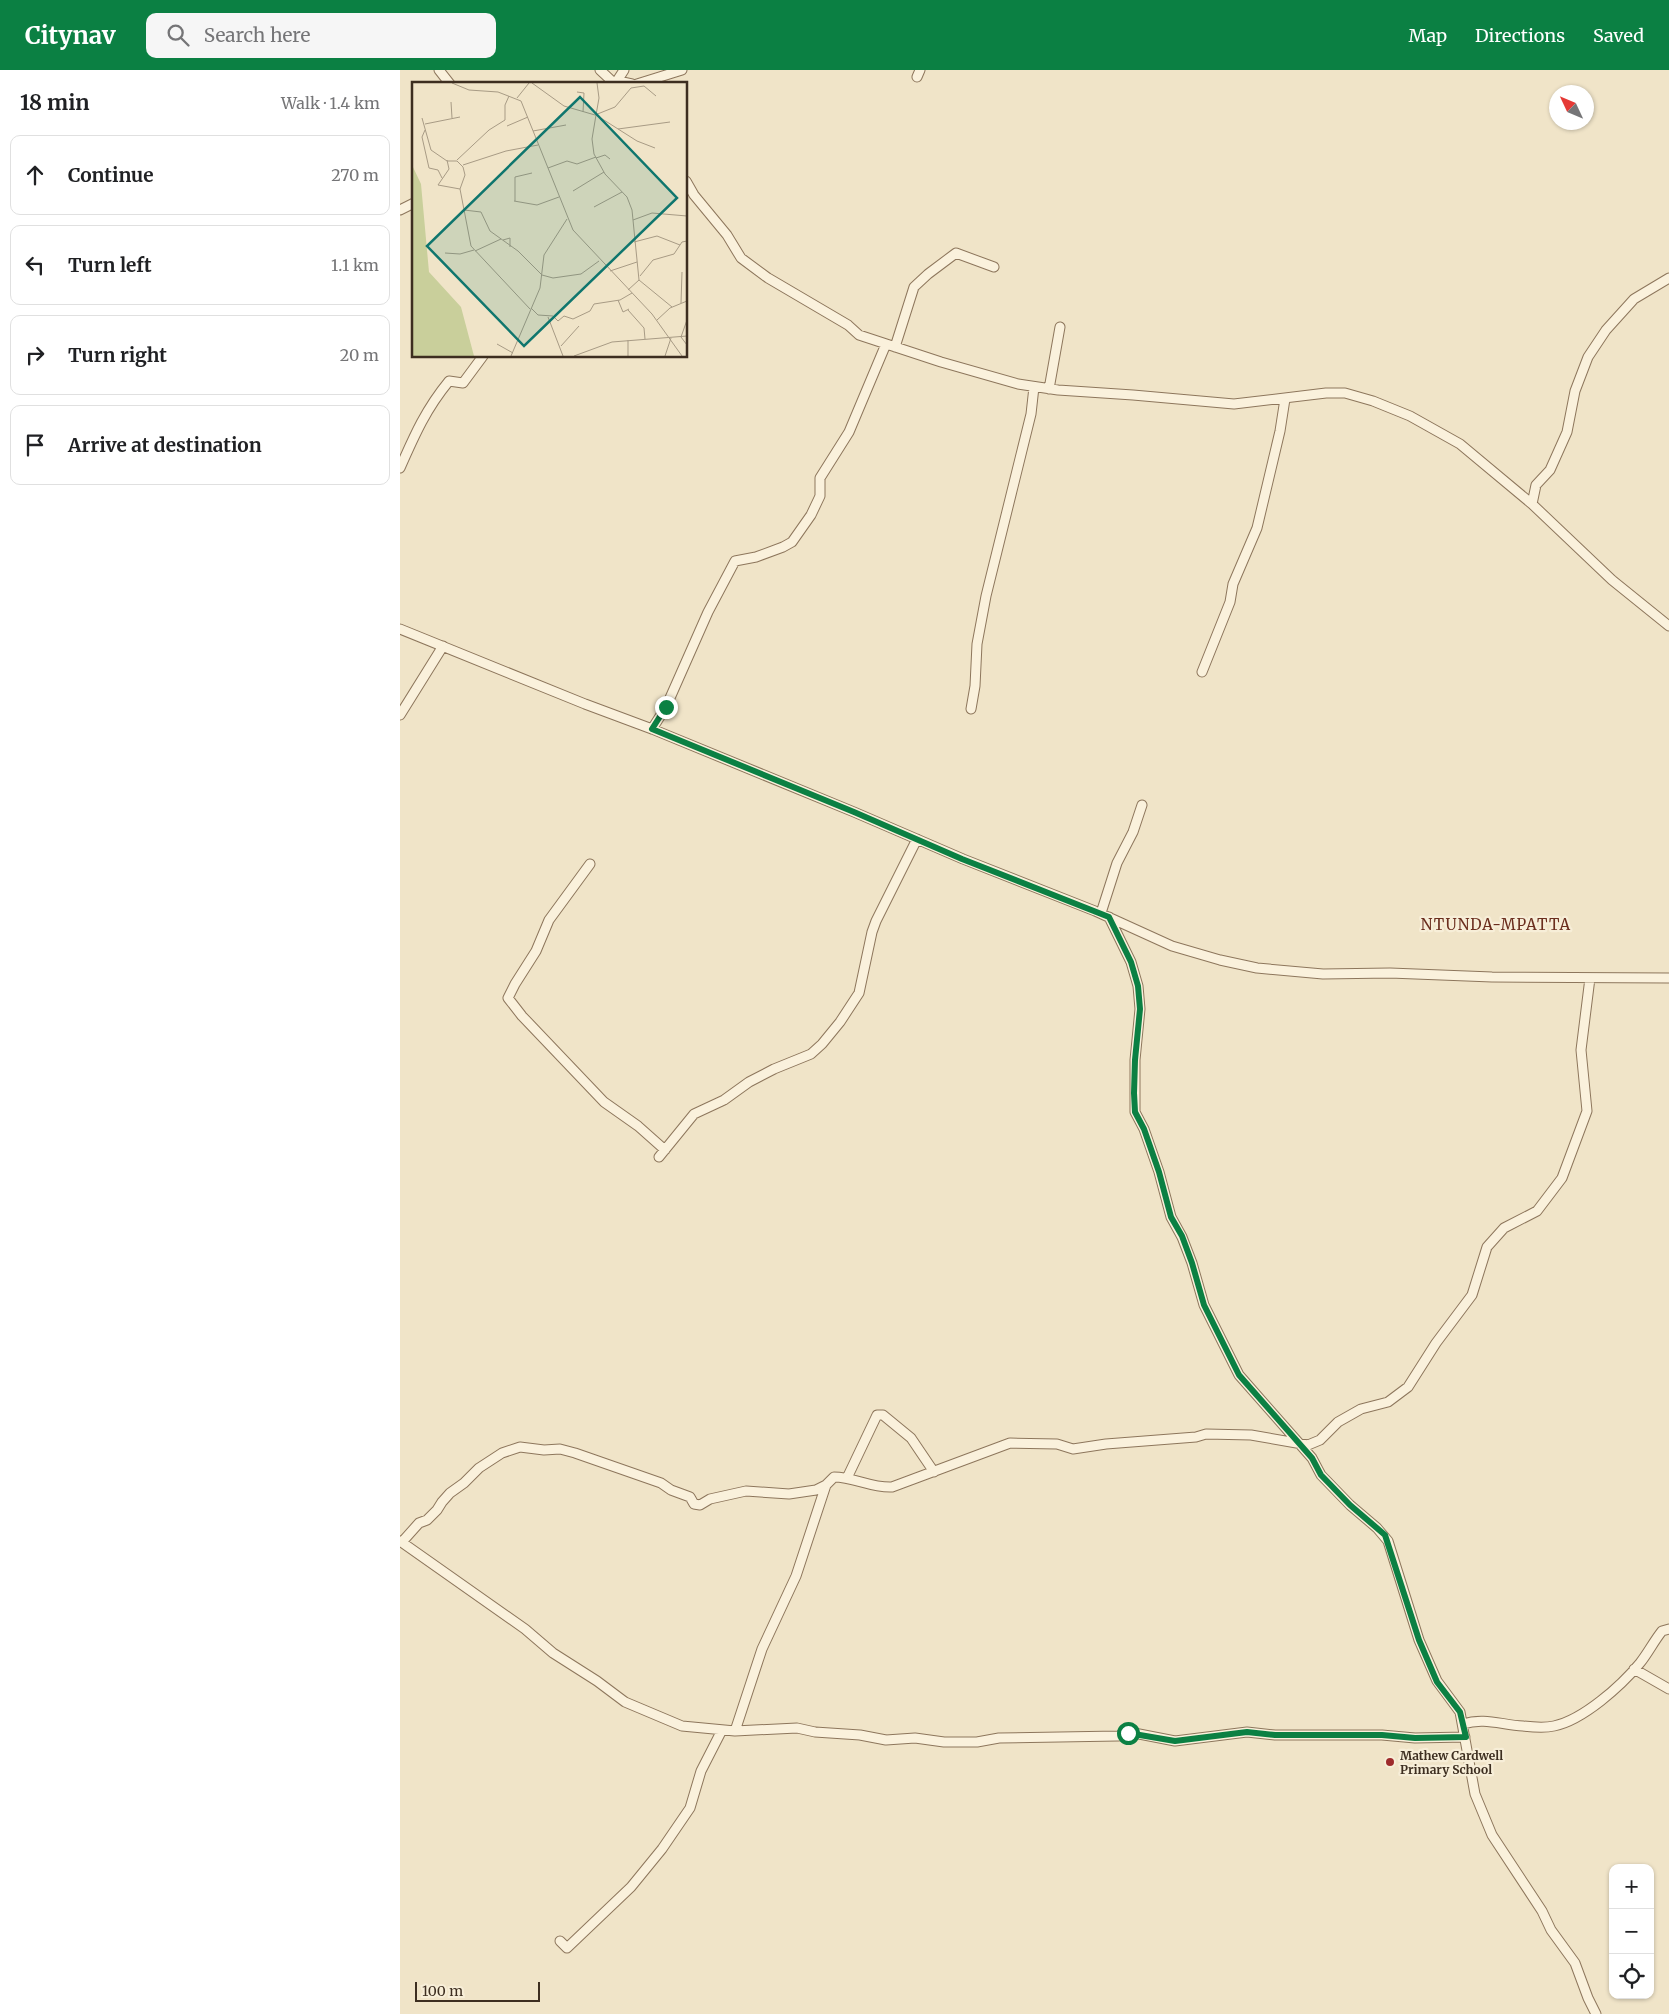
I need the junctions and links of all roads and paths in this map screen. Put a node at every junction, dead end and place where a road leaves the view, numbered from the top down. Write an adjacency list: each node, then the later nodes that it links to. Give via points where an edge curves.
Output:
1 (439, 70): 5 (street)
2 (600, 70): 6 (street)
3 (624, 70): 7 (street)
4 (682, 70): 8 (street)
5 (448, 82)
6 (613, 82)
7 (619, 82)
8 (643, 82)
9 (688, 184): 15 (street, via 741,258 768,278 848,325 859,336)
10 (412, 204): 11 (street)
11 (400, 210)
12 (994, 267): 15 (street, via 956,253 928,274 914,287)
13 (1669, 278): 21 (street, via 1634,299 1606,330 1588,357 1575,391 1567,432 1550,470 1536,485)
14 (1060, 327): 18 (street)
15 (891, 345): 17 (street, via 940,362); 28 (street, via 849,432 820,478 820,496 811,515 792,542 756,557 736,561 708,612 666,707)
16 (481, 358): 20 (street, via 463,382 450,381 432,403)
17 (1034, 387): 18 (street); 26 (street, via 1031,414 986,596)
18 (1049, 389): 19 (street, via 1234,404)
19 (1285, 399): 21 (street, via 1345,393 1410,416 1460,444); 25 (street, via 1257,528)
20 (400, 468)
21 (1532, 504): 22 (street, via 1612,580)
22 (1669, 626)
23 (400, 629): 24 (street)
24 (443, 646): 27 (street); 28 (street)
25 (1202, 672)
26 (970, 709)
27 (400, 715)
28 (652, 729): 30 (street)
29 (1142, 805): 32 (street, via 1133,832 1116,863)
30 (917, 838): 31 (street, via 872,932 861,988 833,1031 811,1054 774,1069 724,1100 694,1114 662,1153 638,1126 604,1102 508,998 536,951 549,920); 32 (street)
31 (590, 864)
32 (1105, 915): 33 (street, via 1172,946 1257,968 1323,974); 35 (street, via 1131,962 1138,986 1140,1009 1135,1060 1135,1112 1159,1172 1171,1217 1182,1236 1204,1305 1239,1375)
33 (1590, 978): 34 (street); 35 (street, via 1581,1050 1587,1110 1562,1178 1537,1211 1504,1228 1487,1247 1472,1295 1408,1387 1388,1402 1361,1409 1338,1422 1318,1441)
34 (1669, 978)
35 (1299, 1445): 36 (street, via 1251,1435 1212,1434 1079,1449 1057,1444 1010,1443); 43 (street, via 1312,1458 1321,1475 1385,1535 1419,1640 1437,1682 1458,1708)
36 (934, 1472): 37 (street, via 892,1487 873,1486); 37 (street, via 911,1438 883,1415 877,1415)
37 (847, 1478): 38 (street, via 834,1477)
38 (826, 1485): 39 (street, via 816,1490 788,1494 746,1491 696,1505 690,1497 661,1483 575,1452 520,1447 502,1453 479,1468); 45 (street, via 796,1576 762,1649)
39 (401, 1542): 44 (street, via 625,1702 682,1726)
40 (1669, 1629): 41 (street, via 1662,1631)
41 (1634, 1669): 42 (street); 43 (street, via 1582,1714 1554,1726 1474,1720)
42 (1669, 1689)
43 (1463, 1724): 46 (street)
44 (722, 1730): 45 (street); 47 (street, via 702,1771 690,1808 662,1849 631,1887 567,1948)
45 (735, 1731): 46 (street, via 796,1728 886,1740 915,1738 944,1742 1118,1736 1128,1733 1175,1741 1247,1732)
46 (1466, 1737): 48 (street, via 1474,1794 1492,1835 1575,1963)
47 (560, 1941)
48 (1596, 2014)

